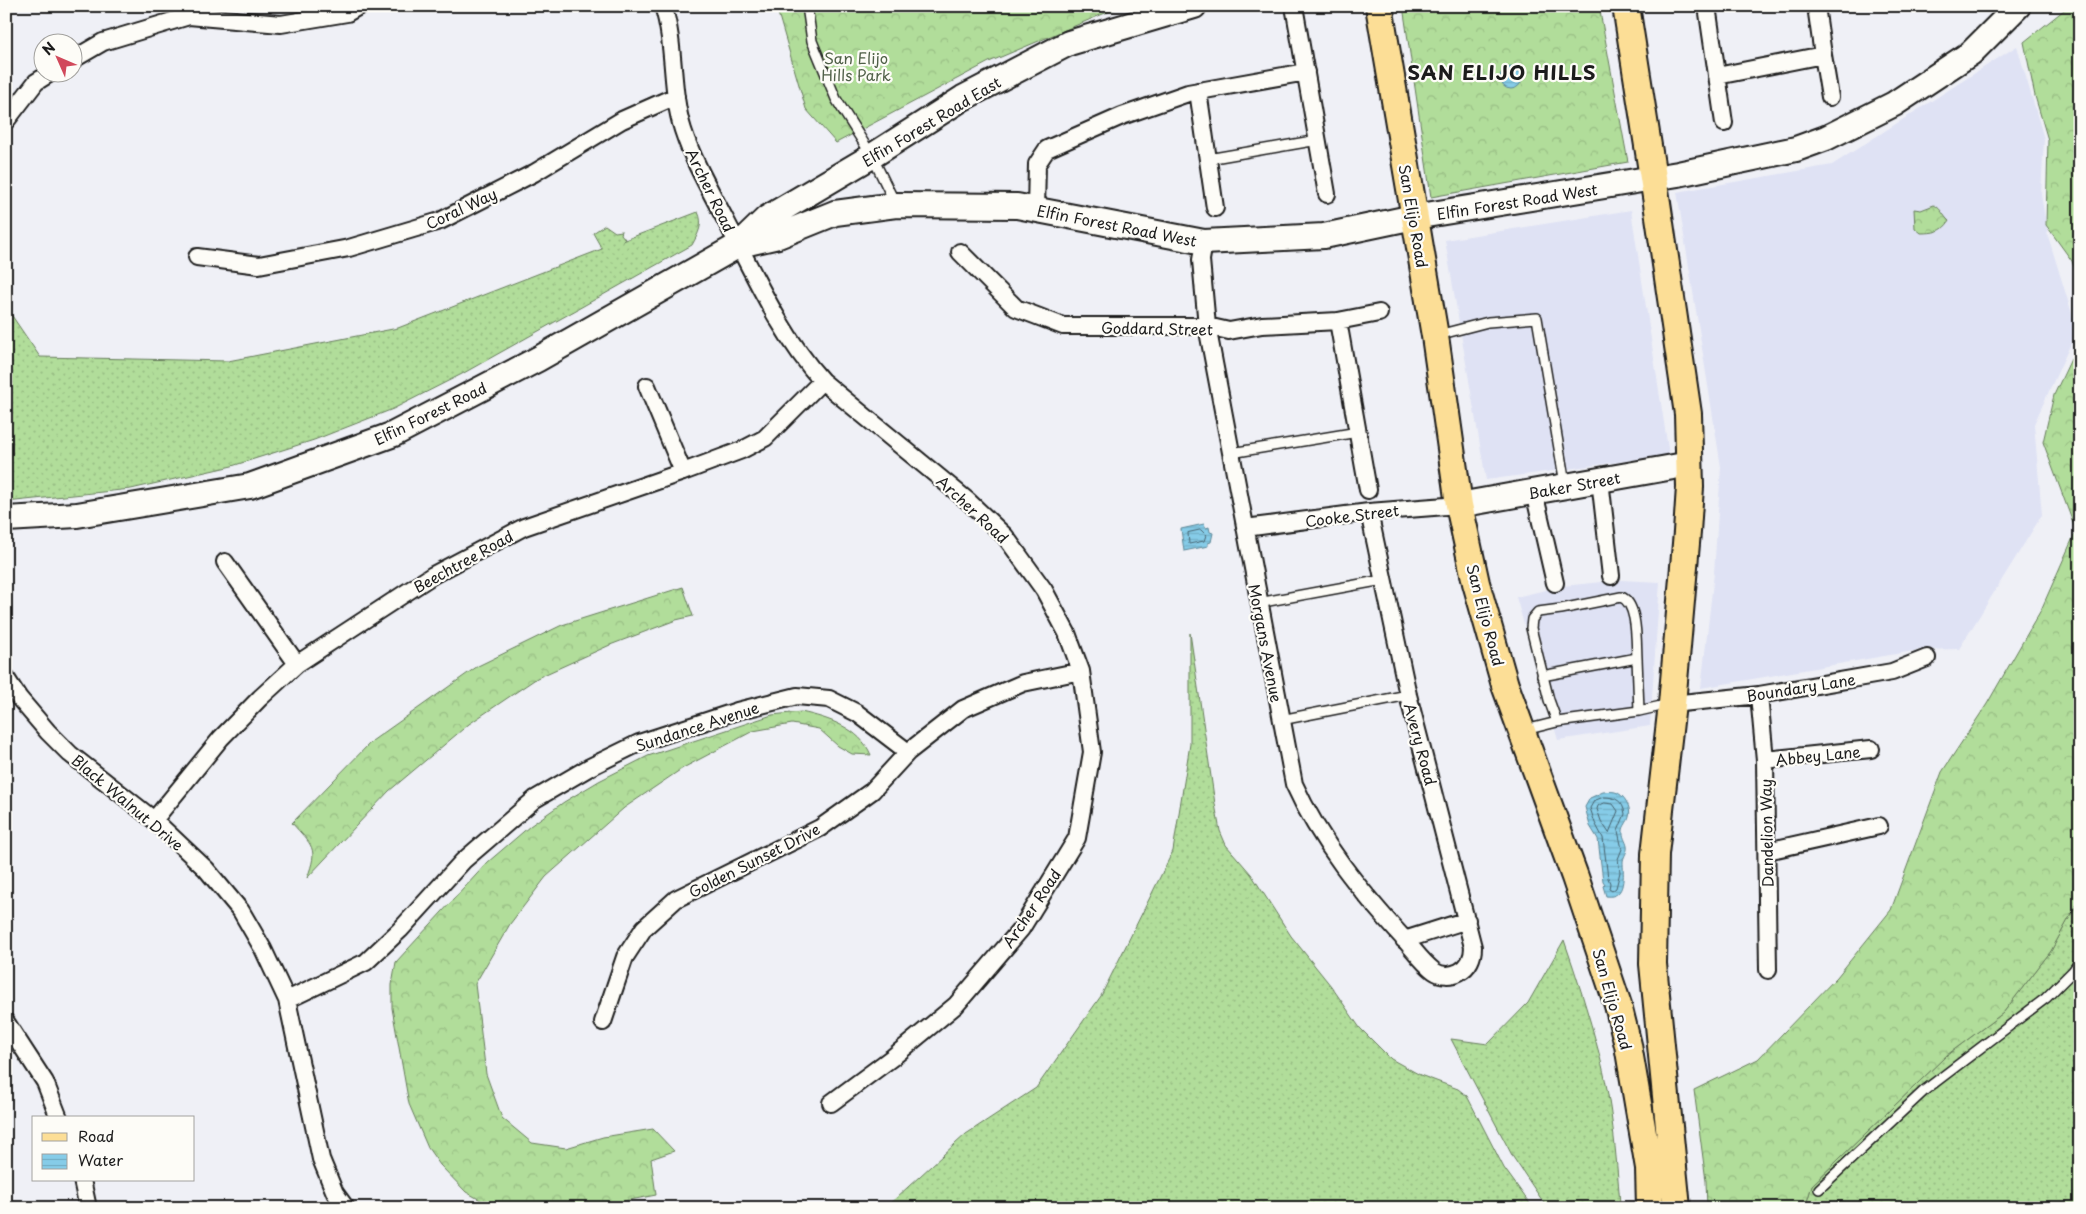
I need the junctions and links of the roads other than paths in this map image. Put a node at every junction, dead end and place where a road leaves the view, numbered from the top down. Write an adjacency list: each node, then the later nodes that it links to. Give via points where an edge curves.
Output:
1 (359, 6): 11 (street, via 347,12 281,24 189,16 102,42)
2 (663, 6): 17 (street, Archer Road, via 669,24)
3 (807, 6): 22 (lane, via 812,41 836,99)
4 (1194, 6): 22 (street, Elfin Forest Road East, via 1069,42 963,98)
5 (1294, 6): 13 (street)
6 (1379, 6): 29 (main road, San Elijo Road)
7 (1626, 6): 24 (main road)
8 (1816, 6): 12 (street)
9 (2018, 6): 24 (street, Elfin Forest Road West, via 1970,53 1894,104 1826,138 1796,148)
10 (1710, 7): 14 (street)
11 (82, 54)
12 (1823, 55): 14 (street); 18 (street)
13 (1306, 72): 16 (street); 21 (street)
14 (1717, 76): 20 (street)
15 (36, 82): 19 (street)
16 (1198, 91): 23 (street); 28 (street, via 1122,116 1047,149 1037,164)
17 (676, 96): 31 (street, Archer Road, via 682,129 696,165); 33 (street, Coral Way, via 622,120 534,173 440,221 350,248 259,265)
18 (1830, 97)
19 (6, 121)
20 (1724, 123)
21 (1318, 140): 23 (lane); 25 (street)
22 (872, 156): 26 (lane); 31 (street, Elfin Forest Road East, via 767,218)
23 (1208, 159): 27 (street)
24 (1653, 178): 29 (street, Elfin Forest Road West); 42 (main road, via 1688,414)
25 (1327, 194)
26 (896, 205): 28 (street, Elfin Forest Road West, via 1017,206); 31 (street, Elfin Forest Road West, via 835,213 778,236)
27 (1215, 208)
28 (1036, 210): 30 (street, Elfin Forest Road West)
29 (1414, 217): 30 (street, Elfin Forest Road West, via 1324,236); 37 (main road, San Elijo Road)
30 (1204, 242): 36 (street, Morgans Avenue, via 1201,260)
31 (739, 246): 38 (street, Archer Road, via 802,359); 50 (street, Elfin Forest Road, via 538,359 394,434 250,486 77,515)
32 (960, 252): 36 (street, Goddard Street, via 1016,308 1063,326)
33 (197, 257)
34 (1379, 313): 35 (street, Goddard Street)
35 (1338, 320): 36 (street, Goddard Street, via 1262,325 1229,331); 40 (street)
36 (1207, 326): 41 (street, Morgans Avenue)
37 (1435, 336): 45 (lane, via 1482,324 1537,318); 48 (main road, San Elijo Road)
38 (822, 381): 43 (street, Beechtree Road, via 765,438); 60 (street, Archer Road, via 968,501 1005,536 1044,590)
39 (647, 386): 43 (street)
40 (1358, 432): 41 (lane); 46 (street)
41 (1231, 452): 51 (street, Morgans Avenue)
42 (1690, 464): 44 (street, Baker Street); 65 (main road)
43 (683, 472): 59 (street, Beechtree Road, via 524,527 433,575)
44 (1600, 480): 45 (street, Baker Street); 53 (street)
45 (1566, 487): 47 (street, Baker Street)
46 (1368, 490)
47 (1534, 492): 48 (street, Baker Street); 55 (street)
48 (1459, 506): 49 (street, Cooke Street); 69 (main road, San Elijo Road, via 1476,583 1505,685)
49 (1369, 512): 51 (street, Cooke Street); 54 (street, Avery Road)
50 (6, 519)
51 (1245, 528): 56 (street, Morgans Avenue)
52 (225, 562): 59 (street)
53 (1611, 576)
54 (1383, 580): 56 (lane); 63 (street, Avery Road)
55 (1555, 583)
56 (1258, 603): 67 (street, Morgans Avenue)
57 (1637, 658): 61 (lane); 61 (lane, via 1633,608 1628,600 1621,597 1538,612 1532,619 1531,628); 66 (lane)
58 (1927, 658): 64 (street, Boundary Lane, via 1892,672)
59 (297, 664): 73 (street, Beechtree Road, via 221,738)
60 (1081, 671): 71 (street, Golden Sunset Drive, via 1023,683 963,709); 84 (street, Archer Road, via 1092,752 1077,838 1021,929 956,1005)
61 (1542, 676): 68 (lane)
62 (6, 678): 73 (street, Black Walnut Drive, via 19,698 70,754)
63 (1408, 696): 67 (lane); 76 (street, Avery Road)
64 (1759, 696): 65 (street, Boundary Lane); 72 (street, Dandelion Way)
65 (1672, 704): 66 (lane); 91 (main road, via 1655,854 1653,964)
66 (1639, 710): 68 (lane)
67 (1281, 720): 77 (street, Morgans Avenue, via 1294,784 1301,800 1350,875)
68 (1557, 722): 69 (lane)
69 (1522, 731): 90 (main road, San Elijo Road, via 1618,1005 1649,1168)
70 (1871, 750): 72 (street, Abbey Lane)
71 (908, 752): 81 (street, Sundance Avenue, via 850,709 829,699 797,696 737,711 639,743 535,799 463,861 366,962); 83 (street, Golden Sunset Drive, via 872,791 820,828 676,899 644,928 625,957)
72 (1765, 760): 75 (street, Dandelion Way)
73 (154, 820): 81 (street, Black Walnut Drive, via 206,869 241,912)
74 (1879, 826): 75 (street)
75 (1766, 851): 79 (street, Dandelion Way)
76 (1467, 920): 77 (street); 80 (street, Avery Road, via 1473,952)
77 (1404, 940): 80 (street, Morgans Avenue, via 1434,971 1450,975)
78 (2080, 961): 87 (lane, via 2046,998 1925,1090)
79 (1768, 970)
80 (1461, 971)
81 (287, 1000): 89 (street, Black Walnut Drive, via 321,1159 336,1194)
82 (6, 1022): 85 (street, via 45,1082)
83 (603, 1022)
84 (831, 1103)
85 (58, 1116)
86 (82, 1182): 88 (street)
87 (1819, 1189)
88 (88, 1208)
89 (346, 1208)
90 (1650, 1208)
91 (1676, 1208)

